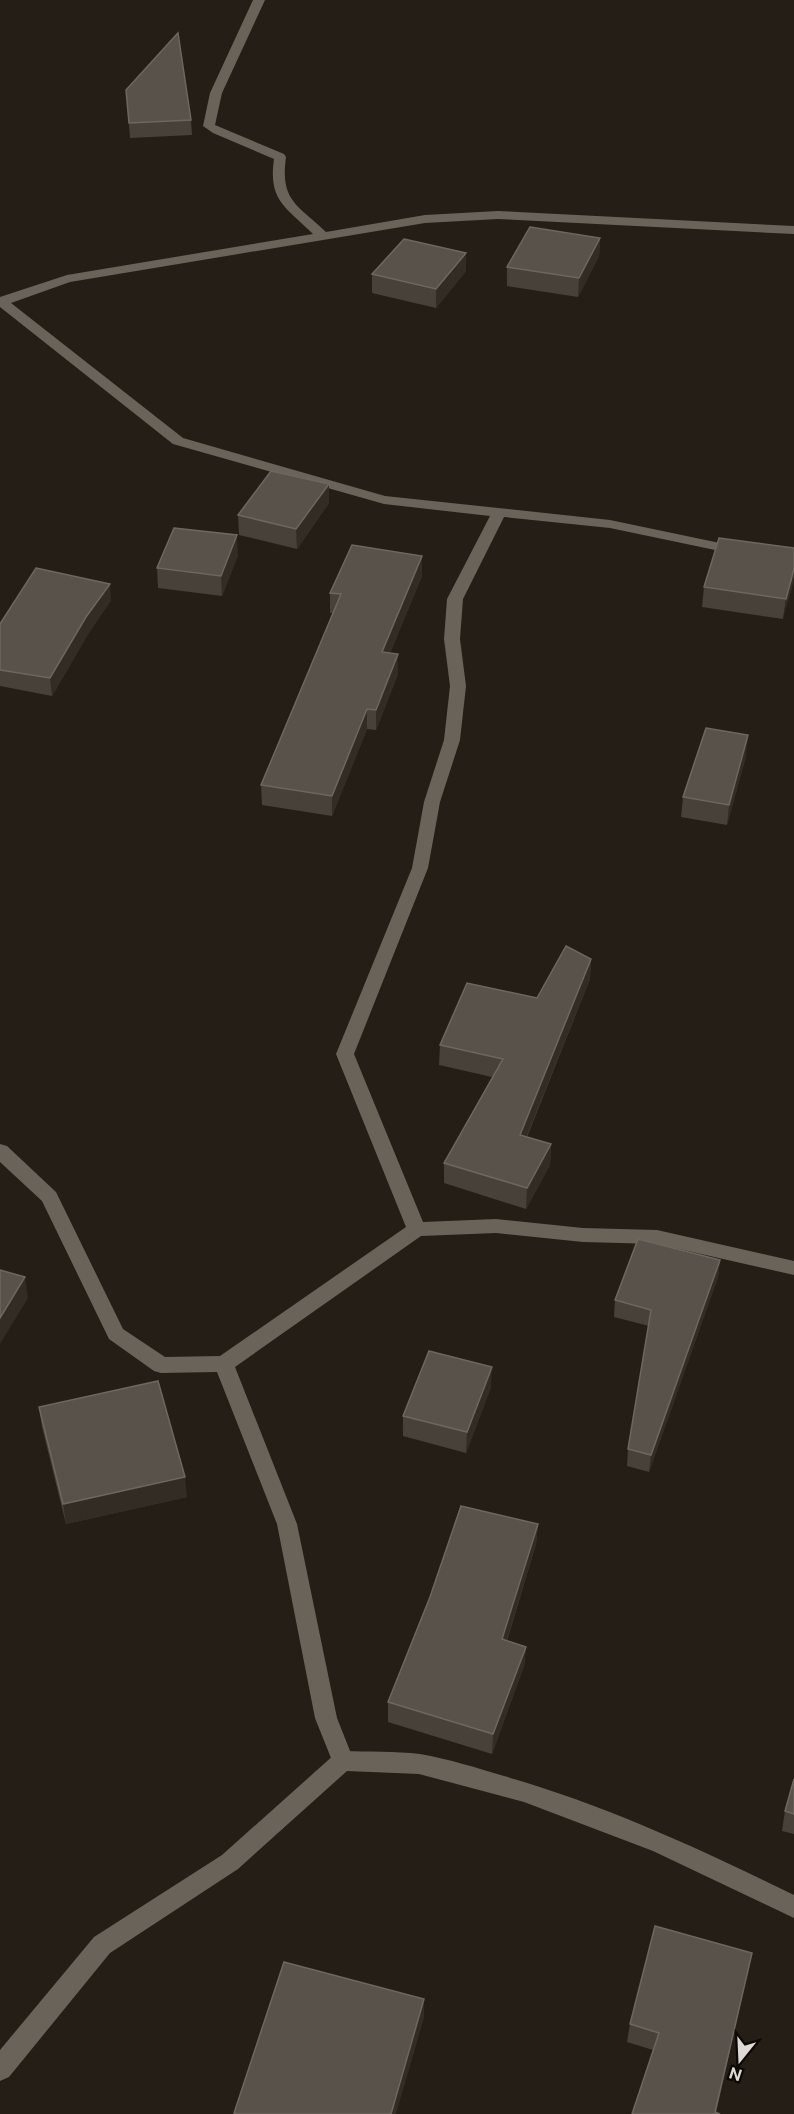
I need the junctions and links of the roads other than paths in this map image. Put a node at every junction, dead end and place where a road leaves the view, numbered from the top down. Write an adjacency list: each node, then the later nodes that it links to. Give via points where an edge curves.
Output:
1 (259, 0): 3 (street, via 216,93 209,126 280,157 277,179 283,198)
2 (794, 230): 3 (street, via 498,215 425,219)
3 (322, 235): 4 (street, via 67,279)
4 (0, 302): 5 (street, via 178,441 384,500)
5 (499, 512): 6 (street, via 610,524); 8 (street, via 455,599 452,639 458,686 452,740 432,802 420,868 345,1054)
6 (748, 553)
7 (0, 1151): 10 (street, via 49,1197 116,1334 161,1365)
8 (417, 1229): 9 (street, via 496,1226 584,1235 657,1236); 10 (street)
9 (794, 1268)
10 (224, 1364): 11 (street, via 288,1524 326,1718)
11 (343, 1761): 12 (street, via 427,1765 559,1802 691,1855); 13 (street, via 230,1862 102,1945)
12 (794, 1907)
13 (0, 2069)

